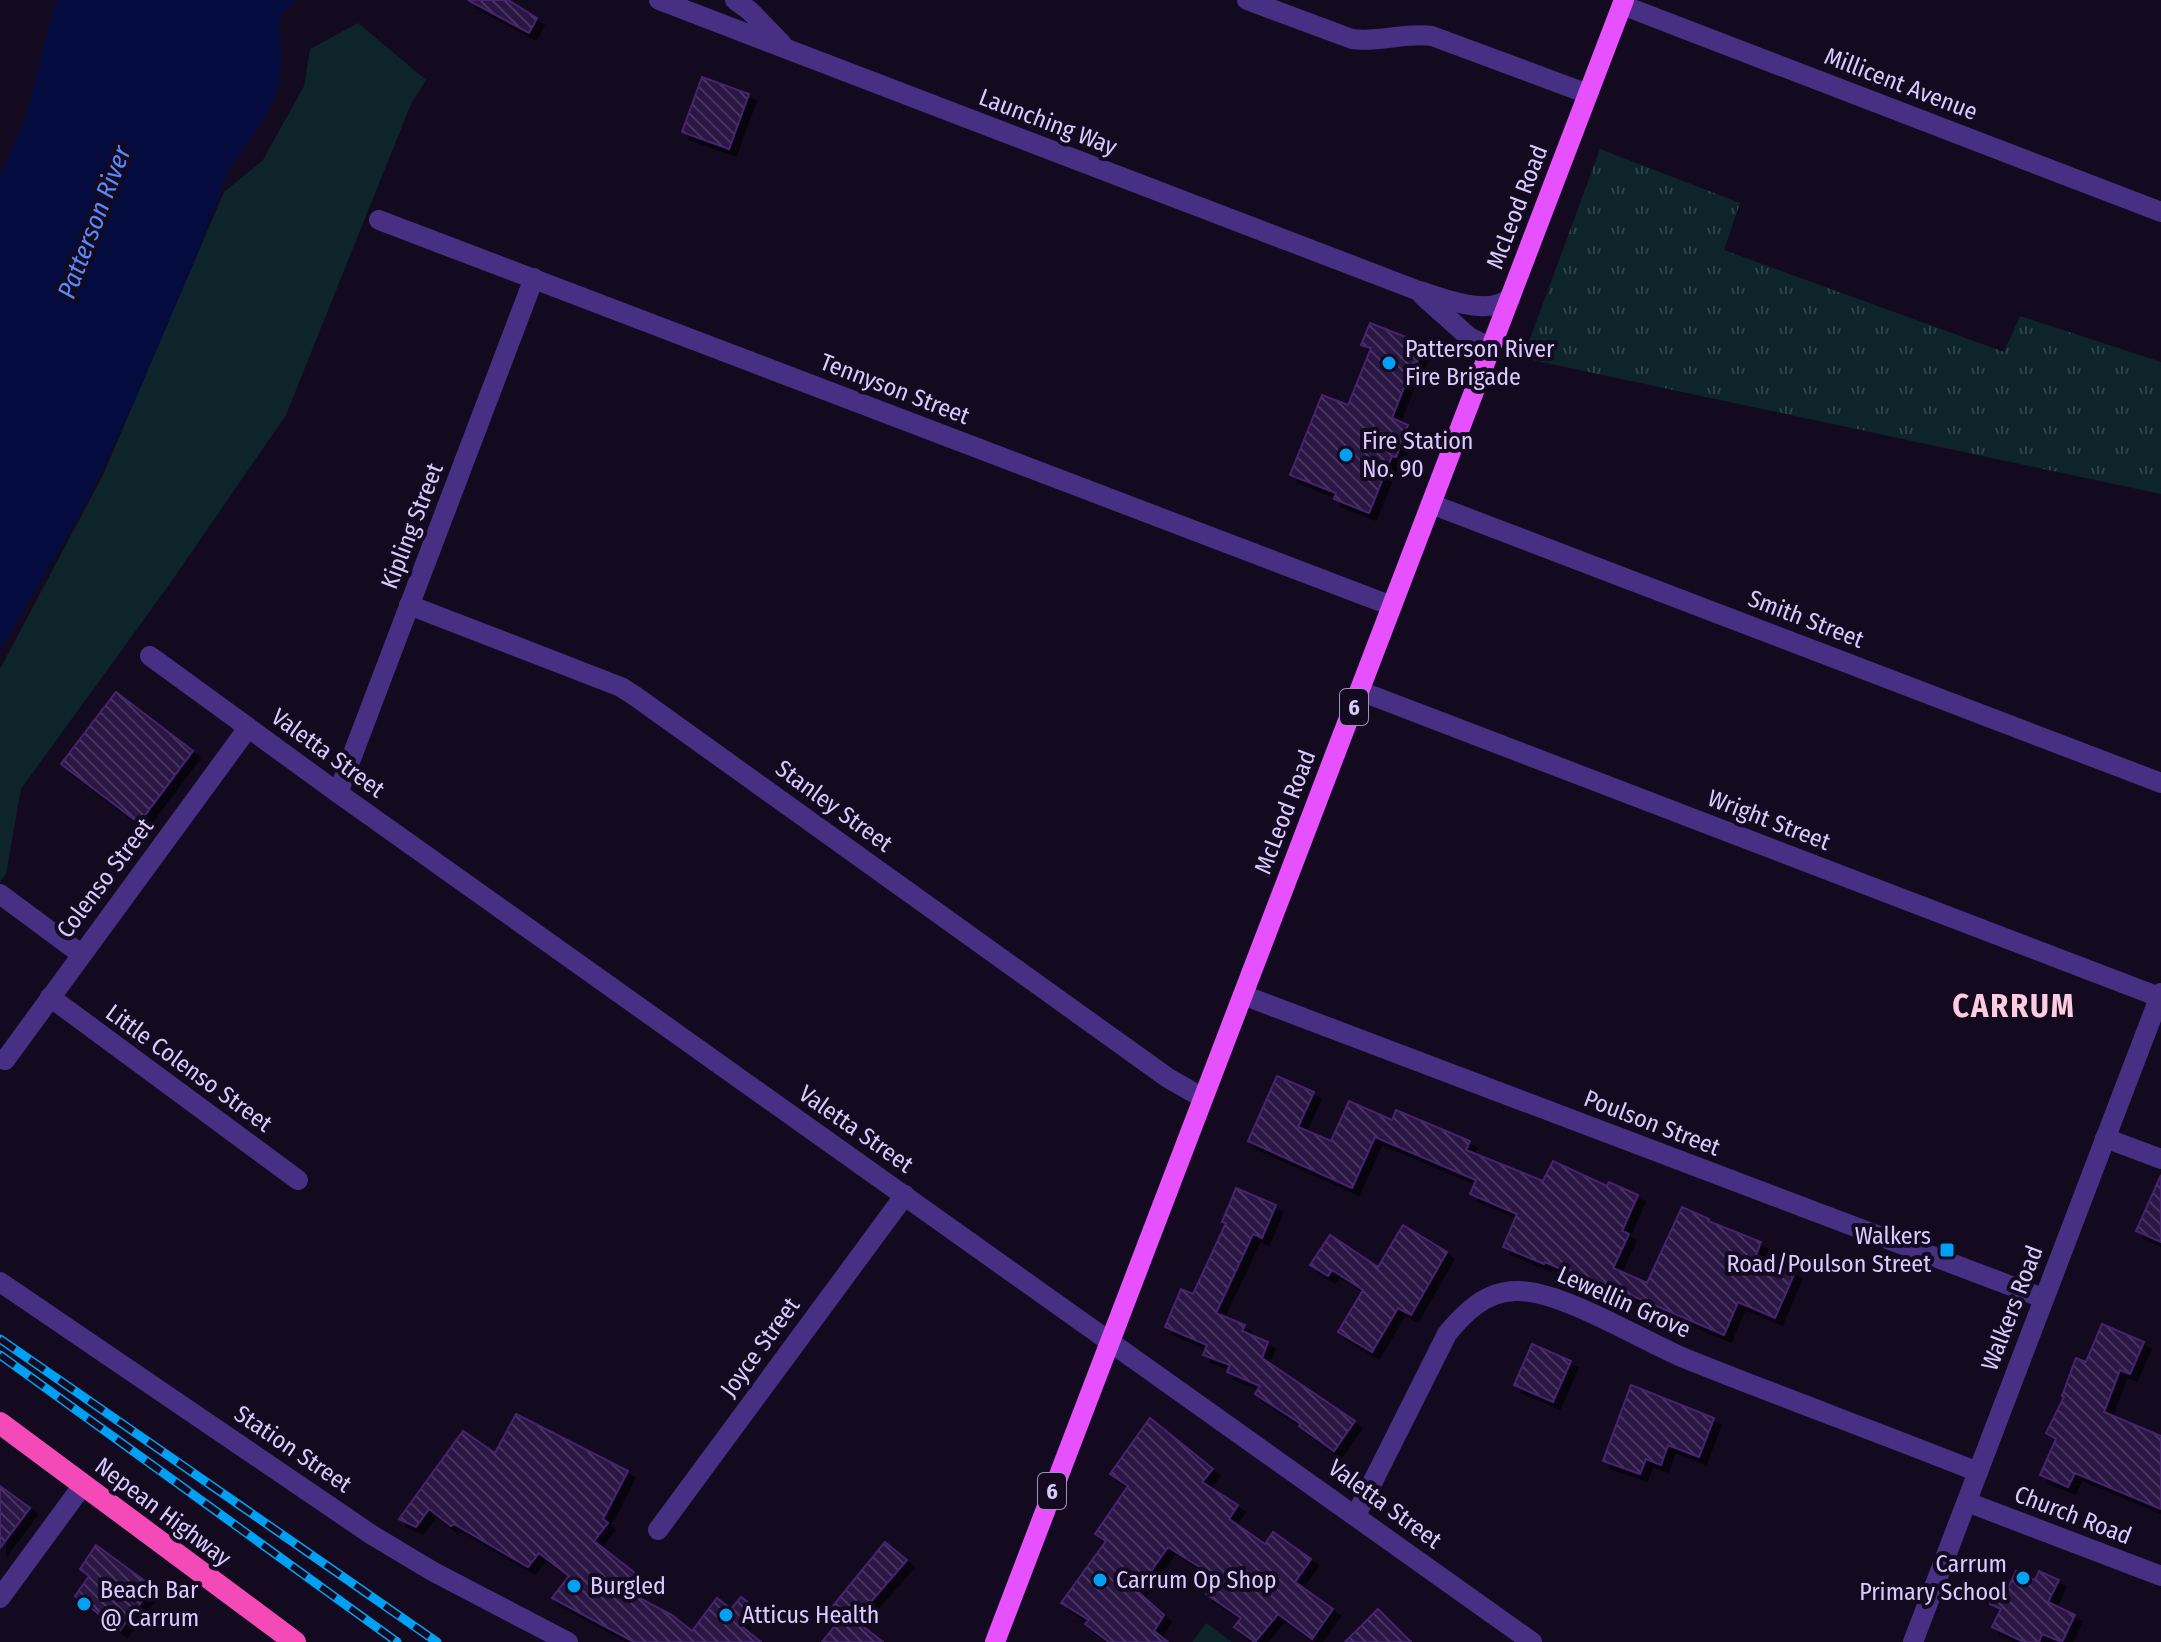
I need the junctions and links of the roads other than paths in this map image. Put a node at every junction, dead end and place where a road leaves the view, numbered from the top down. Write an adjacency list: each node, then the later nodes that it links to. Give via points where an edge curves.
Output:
1 (659, 0): 5 (street, Launching Way)
2 (735, 0): 5 (street)
3 (1247, 0): 6 (street, via 1352,39 1432,36)
4 (1623, 3): 6 (main road, McLeod Road / 6); 7 (street, Millicent Avenue)
5 (803, 57): 10 (street, Launching Way)
6 (1588, 94): 11 (main road, McLeod Road / 6)
7 (2161, 212)
8 (379, 220): 9 (street, Tennyson Street)
9 (534, 278): 14 (street, Kipling Street); 15 (street, Tennyson Street)
10 (1419, 291): 11 (street, Launching Way, via 1485,306); 12 (street, Launching Way, via 1469,337)
11 (1510, 298): 12 (main road, McLeod Road / 6)
12 (1491, 348): 13 (main road, McLeod Road / 6)
13 (1431, 504): 15 (main road, McLeod Road / 6); 19 (street, Smith Street)
14 (409, 605): 20 (street, Kipling Street); 27 (street, Stanley Street, via 621,687)
15 (1392, 606): 17 (main road, McLeod Road / 6)
16 (150, 656): 18 (street, Valetta Street)
17 (1360, 691): 23 (main road, McLeod Road / 6); 24 (street, Wright Street)
18 (248, 728): 20 (street, Valetta Street); 22 (street, Colenso Street)
19 (2161, 783)
20 (338, 793): 31 (street, Valetta Street)
21 (0, 894): 22 (street)
22 (81, 954): 25 (street, Colenso Street)
23 (1243, 995): 27 (main road, McLeod Road / 6); 33 (street, Poulson Street)
24 (2160, 995): 28 (street, Walkers Road)
25 (50, 997): 26 (street, Colenso Street); 30 (street, Little Colenso Street)
26 (5, 1060)
27 (1203, 1098): 34 (main road, McLeod Road / 6)
28 (2105, 1138): 29 (street); 33 (street, Walkers Road)
29 (2161, 1159)
30 (298, 1180)
31 (905, 1195): 34 (street, Valetta Street); 40 (street, Joyce Street)
32 (0, 1282): 44 (street, Station Street, via 372,1535)
33 (2043, 1298): 36 (street, Walkers Road)
34 (1110, 1341): 39 (street, Valetta Street); 45 (main road, McLeod Road / 6)
35 (0, 1423): 37 (highway, Nepean Highway)
36 (1978, 1472): 38 (street, Walkers Road); 39 (street, Lewellin Grove, via 1681,1356 1542,1292 1513,1290 1483,1300 1447,1334)
37 (83, 1485): 42 (street); 43 (highway, Nepean Highway)
38 (1967, 1502): 41 (street, Church Road); 47 (street, Walkers Road)
39 (1356, 1515): 46 (street, Valetta Street)
40 (658, 1530)
41 (2161, 1576)
42 (0, 1598)
43 (295, 1642)
44 (568, 1642)
45 (995, 1642)
46 (1532, 1642)
47 (1913, 1642)

